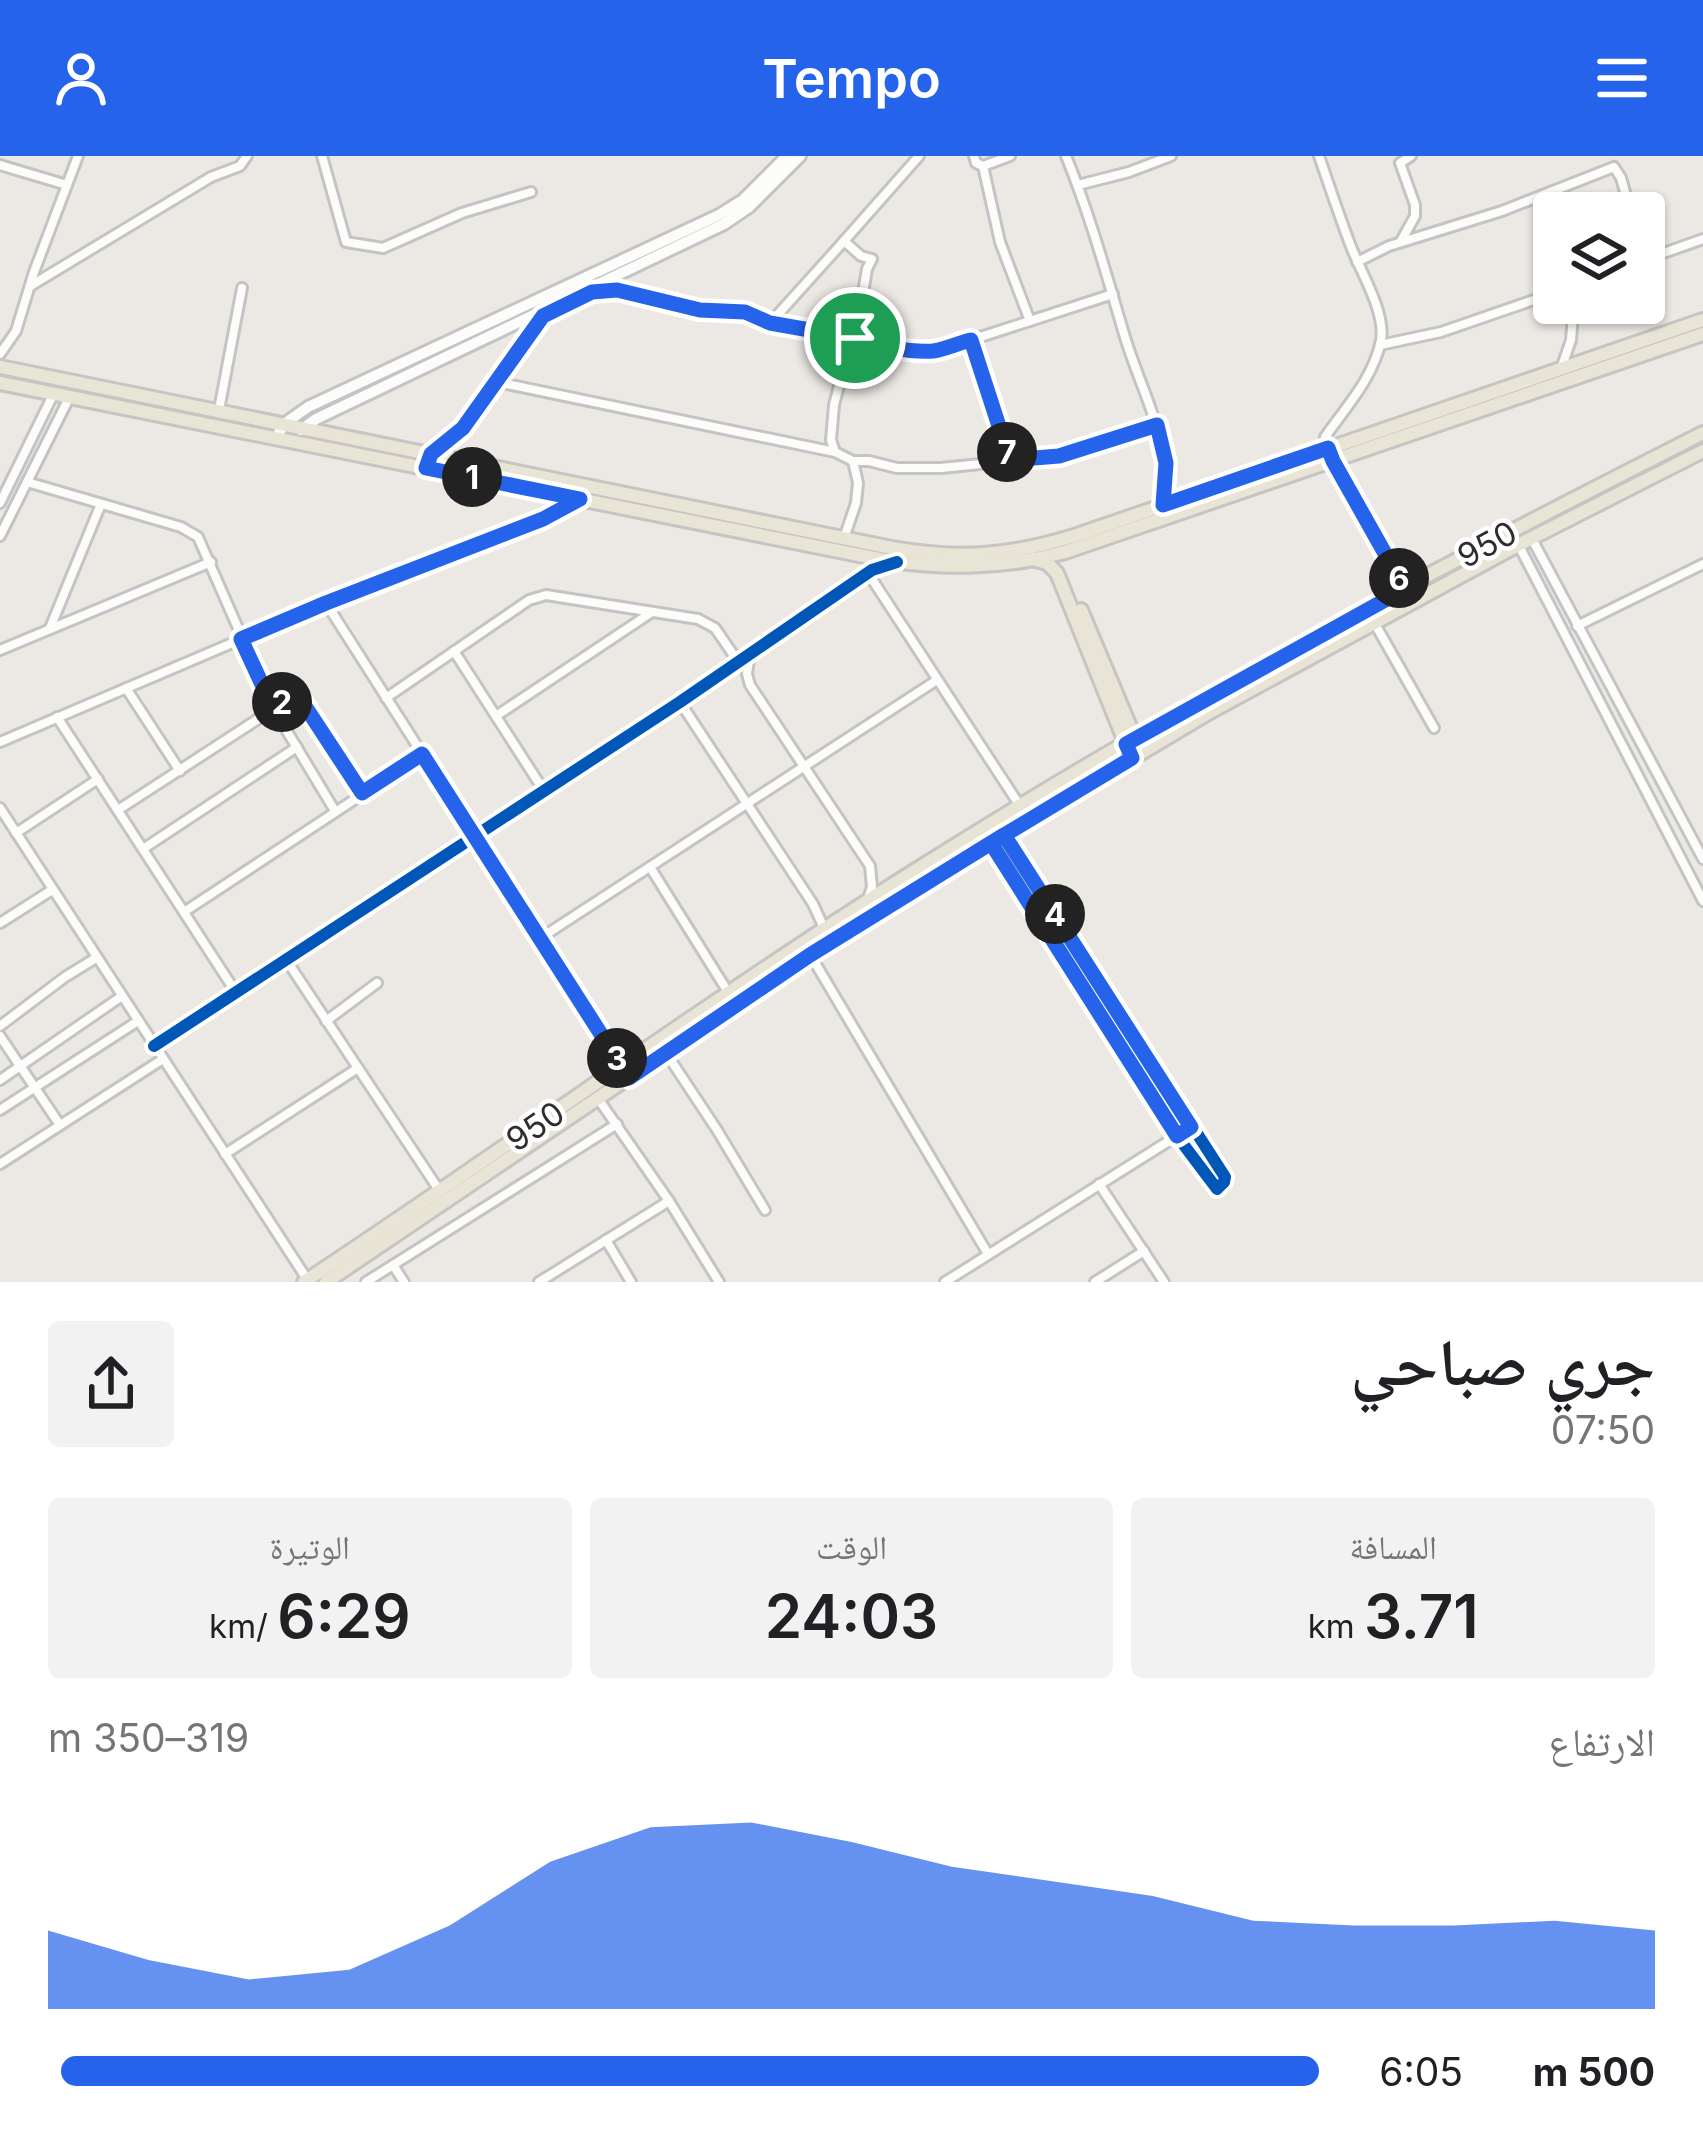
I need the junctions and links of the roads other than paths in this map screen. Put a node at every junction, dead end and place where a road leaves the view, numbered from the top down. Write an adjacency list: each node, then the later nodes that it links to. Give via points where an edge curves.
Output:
1 (78, 156): 18 (street)
2 (247, 156): 27 (street)
3 (322, 156): 20 (street, via 346,242 382,248)
4 (787, 156): 47 (street, via 719,215)
5 (800, 156): 49 (street, via 724,224)
6 (920, 156): 23 (street)
7 (974, 156): 16 (street)
8 (1010, 156): 16 (street)
9 (1066, 156): 19 (street)
10 (1171, 156): 14 (street)
11 (1319, 156): 26 (street)
12 (1411, 156): 24 (street, via 1400,163 1415,216)
13 (1610, 156): 17 (street)
14 (1155, 159): 19 (street)
15 (0, 165): 18 (street)
16 (982, 166): 32 (street)
17 (1614, 166): 21 (street); 24 (street)
18 (67, 185): 27 (street)
19 (1078, 185): 29 (street)
20 (532, 192)
21 (1625, 192)
22 (1703, 239): 25 (street)
23 (844, 241): 33 (street); 36 (street, via 872,259 866,317)
24 (1400, 243): 26 (street)
25 (1665, 253)
26 (1357, 262): 38 (street, via 1378,309)
27 (32, 285): 39 (street)
28 (242, 288): 46 (street)
29 (1113, 295): 32 (street); 48 (street)
30 (1533, 300): 38 (street)
31 (1703, 320): 41 (main road)
32 (1030, 321): 37 (street)
33 (770, 323): 36 (street); 42 (street, via 745,312 592,292 543,316)
34 (1572, 324): 41 (street)
35 (1703, 334): 55 (main road)
36 (855, 338): 37 (street, via 921,351); 54 (street, via 834,405)
37 (971, 340): 56 (street)
38 (1380, 345): 55 (street, via 1359,392 1325,436)
39 (0, 354)
40 (0, 367): 46 (main road)
41 (1561, 369): 55 (main road)
42 (497, 382): 54 (street); 57 (street)
43 (0, 383): 44 (main road)
44 (54, 394): 45 (main road); 61 (street)
45 (69, 397): 51 (main road); 59 (street)
46 (219, 412): 47 (main road)
47 (284, 424): 49 (main road); 51 (street)
48 (1157, 425): 56 (street, via 1059,456); 63 (street, via 1166,463)
49 (302, 428): 52 (street); 57 (main road)
50 (1703, 433): 76 (main road, 950 / 950)
51 (275, 438): 52 (main road)
52 (291, 442): 57 (main road)
53 (1703, 451): 66 (main road, 950)
54 (836, 452): 58 (street)
55 (1331, 455): 63 (main road); 68 (main road); 76 (street)
56 (1010, 460): 58 (street, via 919,468)
57 (429, 461): 60 (main road); 65 (main road)
58 (853, 461): 65 (street, via 856,503)
59 (27, 482): 62 (street); 64 (street)
60 (580, 499): 69 (main road); 78 (street)
61 (0, 502)
62 (101, 504): 72 (street, via 190,530); 82 (street)
63 (1163, 505): 71 (main road, via 1038,547)
64 (0, 536)
65 (844, 538): 71 (main road)
66 (1532, 539): 67 (main road, 950); 81 (street)
67 (1518, 545): 77 (main road, 950); 122 (street)
68 (1070, 550): 70 (main road); 96 (main road, via 1066,575)
69 (855, 554): 73 (main road); 75 (street)
70 (1035, 560): 71 (main road); 96 (main road, via 1057,573)
71 (961, 561): 73 (main road)
72 (211, 562): 82 (street); 83 (street)
73 (897, 562): 75 (street)
74 (1703, 564): 81 (street)
75 (866, 575): 86 (street); 88 (street)
76 (1405, 589): 77 (street); 96 (main road, 950 / 950)
77 (1412, 602): 80 (main road, 950)
78 (326, 603): 83 (street); 90 (street)
79 (654, 611): 85 (street, via 540,596); 87 (street, via 710,624); 93 (street)
80 (1374, 623): 95 (street); 100 (main road, 950)
81 (1577, 626): 114 (street)
82 (50, 630): 84 (street)
83 (241, 639): 89 (street); 92 (street)
84 (0, 650)
85 (454, 651): 90 (street); 93 (street)
86 (752, 655): 87 (street); 101 (street, via 750,685)
87 (740, 663): 91 (street)
88 (937, 680): 101 (street); 107 (street)
89 (126, 688): 94 (street); 102 (street)
90 (386, 698): 99 (street)
91 (680, 702): 104 (street); 106 (street)
92 (273, 708): 98 (street); 102 (street); 105 (street, via 301,700)
93 (496, 716): 104 (street)
94 (57, 717): 97 (street); 103 (street)
95 (1434, 728)
96 (1131, 741): 100 (main road); 107 (main road, 950 / 950)
97 (0, 742)
98 (297, 747): 110 (street); 117 (street)
99 (422, 754): 105 (street); 115 (street)
100 (1137, 756): 113 (main road, 950)
101 (804, 766): 106 (street); 121 (street, via 870,866)
102 (180, 771): 109 (street)
103 (98, 779): 109 (street); 112 (street)
104 (544, 791): 115 (street)
105 (362, 793): 110 (street)
106 (746, 804): 119 (street); 125 (street)
107 (1020, 807): 121 (main road, 950 / 950)
108 (0, 808): 112 (street)
109 (118, 810): 117 (street)
110 (335, 812): 123 (street)
111 (1703, 829): 114 (street)
112 (16, 832): 120 (street)
113 (1004, 835): 116 (main road, 950); 150 (street)
114 (1691, 835): 118 (street)
115 (474, 837): 126 (street); 129 (street)
116 (991, 843): 127 (main road, 950); 151 (street)
117 (143, 849): 123 (street)
118 (1703, 859)
119 (650, 867): 126 (street); 131 (street)
120 (52, 890): 124 (street); 128 (street)
121 (868, 901): 125 (main road, 950 / 950)
122 (1703, 902)
123 (184, 912): 132 (street)
124 (0, 923)
125 (825, 929): 131 (main road, 950 / 950)
126 (539, 939): 143 (street)
127 (810, 955): 139 (main road, 950); 160 (street)
128 (97, 958): 133 (street); 136 (street)
129 (287, 961): 132 (street); 135 (street)
130 (377, 983): 135 (street)
131 (728, 992): 143 (main road, 950 / 950)
132 (238, 994): 138 (street)
133 (122, 996): 134 (street); 141 (street)
134 (138, 1021): 138 (street); 145 (street)
135 (326, 1021): 142 (street)
136 (0, 1026)
137 (0, 1036): 141 (street)
138 (154, 1046): 140 (street)
139 (666, 1053): 143 (main road, 950); 157 (street)
140 (163, 1059): 149 (street); 152 (street)
141 (21, 1067): 144 (street); 145 (street)
142 (358, 1068): 152 (street); 155 (street)
143 (626, 1072): 146 (main road, 950); 155 (main road, 950 / 950)
144 (0, 1080)
145 (35, 1088): 147 (street); 149 (street)
146 (599, 1100): 148 (street); 162 (main road, 950)
147 (0, 1110)
148 (617, 1124): 156 (street); 161 (street)
149 (61, 1125): 153 (street)
150 (1191, 1127): 151 (street); 151 (street, via 1225,1178 1217,1189)
151 (1177, 1136): 154 (street)
152 (225, 1154): 162 (street)
153 (0, 1164)
154 (1099, 1184): 159 (street); 160 (street)
155 (440, 1191): 162 (main road, 950 / 950)
156 (669, 1201): 158 (street); 167 (street)
157 (765, 1210)
158 (606, 1240): 165 (street); 166 (street)
159 (1144, 1251): 169 (street); 170 (street)
160 (988, 1254): 168 (street)
161 (393, 1265): 163 (street); 164 (street)
162 (316, 1280)
163 (366, 1282)
164 (404, 1282)
165 (539, 1282)
166 (632, 1282)
167 (719, 1282)
168 (945, 1282)
169 (1095, 1282)
170 (1164, 1282)

